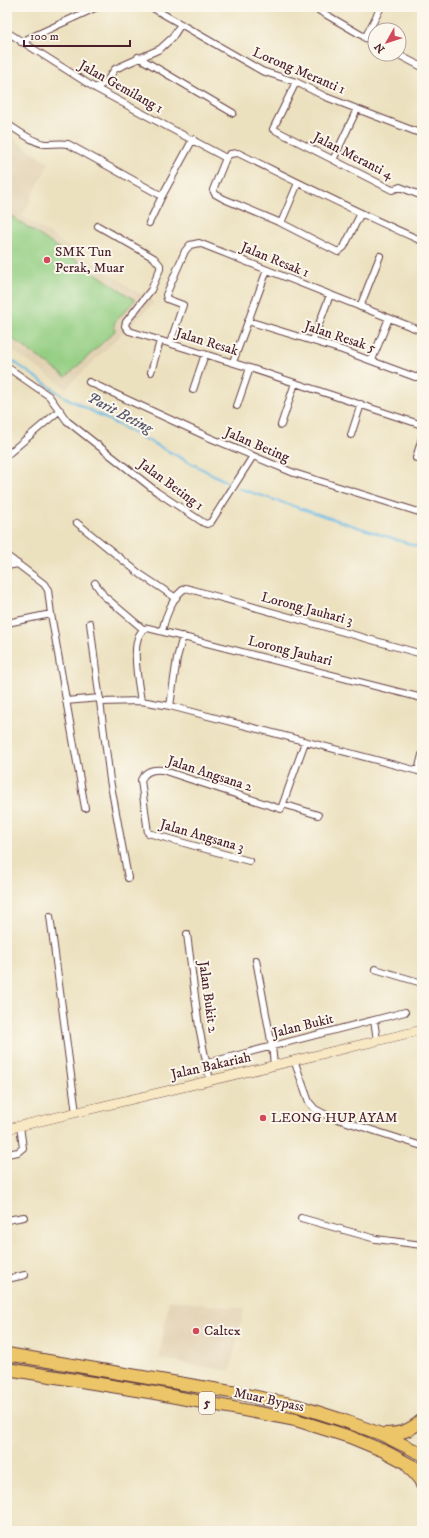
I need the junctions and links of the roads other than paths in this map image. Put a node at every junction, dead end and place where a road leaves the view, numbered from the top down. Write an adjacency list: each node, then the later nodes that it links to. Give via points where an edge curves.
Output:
1 (97, 7): 8 (street)
2 (151, 7): 5 (street, Lorong Meranti 1)
3 (313, 7): 7 (street)
4 (381, 7): 7 (street)
5 (181, 24): 9 (street, via 163,46); 12 (street, Lorong Meranti 1, via 262,71)
6 (7, 32): 8 (street, Jalan Gemilang 1)
7 (366, 38)
8 (21, 42): 13 (street, Jalan Gemilang 1)
9 (138, 57): 13 (street, via 114,70 106,82); 15 (street)
10 (407, 59): 11 (street)
11 (422, 67)
12 (296, 82): 14 (street, Lorong Meranti 1); 20 (street, Jalan Meranti 4, via 273,129)
13 (95, 88): 18 (street, Jalan Gemilang 1)
14 (356, 109): 17 (street, Lorong Meranti 1); 20 (street)
15 (233, 113)
16 (7, 124): 22 (street, via 26,136 46,144 68,144)
17 (422, 134)
18 (193, 139): 19 (street, Jalan Gemilang 1); 22 (street)
19 (226, 158): 21 (street, via 230,154 238,153); 26 (street, via 213,190 215,194)
20 (333, 160): 23 (street, Jalan Meranti 4, via 392,190 400,187)
21 (298, 183): 24 (street); 26 (street)
22 (162, 196): 25 (street)
23 (422, 196)
24 (361, 213): 26 (street, via 344,247 338,252); 28 (street)
25 (149, 223)
26 (281, 223)
27 (98, 226): 36 (street, Jalan Resak, via 154,258 160,265 151,290 128,318 125,326 129,331)
28 (422, 241)
29 (380, 256): 32 (street)
30 (267, 270): 31 (street, Jalan Resak 1); 34 (street); 38 (street, Jalan Resak 1, via 199,243 190,246 185,251 166,295 167,299 183,305)
31 (330, 295): 32 (street, Jalan Resak 1); 37 (street)
32 (360, 307): 33 (street, Jalan Resak 1)
33 (389, 318): 35 (street, Jalan Resak 1); 40 (street)
34 (248, 321): 37 (street, Jalan Resak 5); 41 (street)
35 (422, 330)
36 (160, 340): 38 (street, Jalan Resak); 44 (street)
37 (313, 340): 40 (street, Jalan Resak 5)
38 (170, 343): 39 (street, Jalan Resak)
39 (205, 354): 41 (street, Jalan Resak); 48 (street)
40 (372, 360): 45 (street, Jalan Resak 5, via 415,377)
41 (233, 362): 43 (street, Jalan Resak)
42 (7, 368): 51 (street, via 45,393)
43 (250, 368): 47 (street, Jalan Resak); 50 (street)
44 (151, 372)
45 (422, 373)
46 (89, 382): 57 (street, Jalan Beting)
47 (296, 383): 49 (street, Jalan Resak); 52 (street)
48 (193, 390)
49 (361, 404): 53 (street, Jalan Resak); 54 (street)
50 (237, 406)
51 (60, 410): 56 (street); 57 (street, Jalan Beting 1, via 67,421 158,492 206,524 211,522)
52 (281, 425)
53 (422, 425)
54 (351, 435)
55 (422, 438): 58 (street)
56 (7, 455)
57 (253, 456): 59 (street, Jalan Beting, via 294,473)
58 (416, 458)
59 (422, 513)
60 (77, 523): 65 (street, via 144,577)
61 (7, 556): 62 (street)
62 (18, 564): 63 (street); 66 (street, via 47,588)
63 (7, 566)
64 (94, 583): 69 (street, via 104,596)
65 (176, 598): 70 (street, via 165,617); 72 (street, Lorong Jauhari 3, via 186,588)
66 (51, 614): 67 (street); 75 (street)
67 (7, 623)
68 (90, 623): 74 (street)
69 (143, 629): 70 (street, Lorong Jauhari); 76 (street, via 139,634 135,658)
70 (162, 631): 71 (street, Lorong Jauhari)
71 (184, 636): 73 (street, Lorong Jauhari); 77 (street, via 177,658)
72 (422, 654)
73 (422, 698)
74 (100, 700): 75 (street); 76 (street); 86 (street, via 110,780)
75 (66, 701): 82 (street)
76 (141, 701): 77 (street)
77 (170, 706): 78 (street)
78 (305, 742): 80 (street); 81 (street)
79 (422, 755): 80 (street)
80 (420, 772)
81 (282, 806): 83 (street); 84 (street, Jalan Angsana 2, via 156,769 147,773 141,780)
82 (85, 808)
83 (318, 815)
84 (148, 833): 85 (street, Jalan Angsana 3)
85 (249, 861)
86 (128, 878)
87 (50, 916): 101 (street)
88 (186, 934): 98 (street, Jalan Bukit 2, via 199,1027)
89 (256, 960): 96 (street)
90 (375, 969): 91 (street)
91 (422, 983)
92 (404, 1012): 93 (street, Jalan Bukit)
93 (374, 1020): 95 (street); 96 (street, Jalan Bukit)
94 (422, 1030): 95 (street, Jalan Bakariah)
95 (377, 1040): 97 (street, Jalan Bakariah)
96 (272, 1046): 98 (street, Jalan Bukit); 99 (street)
97 (294, 1060): 99 (street, Jalan Bakariah); 104 (street, via 309,1102 315,1109 328,1116)
98 (207, 1063): 100 (street, Jalan Bukit 2)
99 (274, 1065): 100 (street, Jalan Bakariah)
100 (210, 1080): 101 (street, Jalan Bakariah)
101 (76, 1113): 102 (street, Jalan Bakariah)
102 (20, 1126): 103 (street, Jalan Bakariah); 105 (street, via 23,1148)
103 (7, 1129)
104 (422, 1146)
105 (7, 1154)
106 (24, 1217): 108 (street)
107 (301, 1218): 109 (street, via 376,1238)
108 (7, 1220)
109 (422, 1245)
110 (26, 1275): 111 (street)
111 (7, 1279)
112 (7, 1354): 115 (highway, Muar Bypass / 5, via 269,1399 295,1405)
113 (7, 1369): 117 (highway, Muar Bypass / 5, via 155,1393 296,1420 350,1437)
114 (422, 1420): 115 (highway, via 405,1432)
115 (381, 1434): 116 (highway, Muar Bypass / 5)
116 (422, 1454)
117 (400, 1460): 118 (highway, Muar Bypass / 5); 119 (highway, via 413,1471)
118 (422, 1471)
119 (422, 1486)

